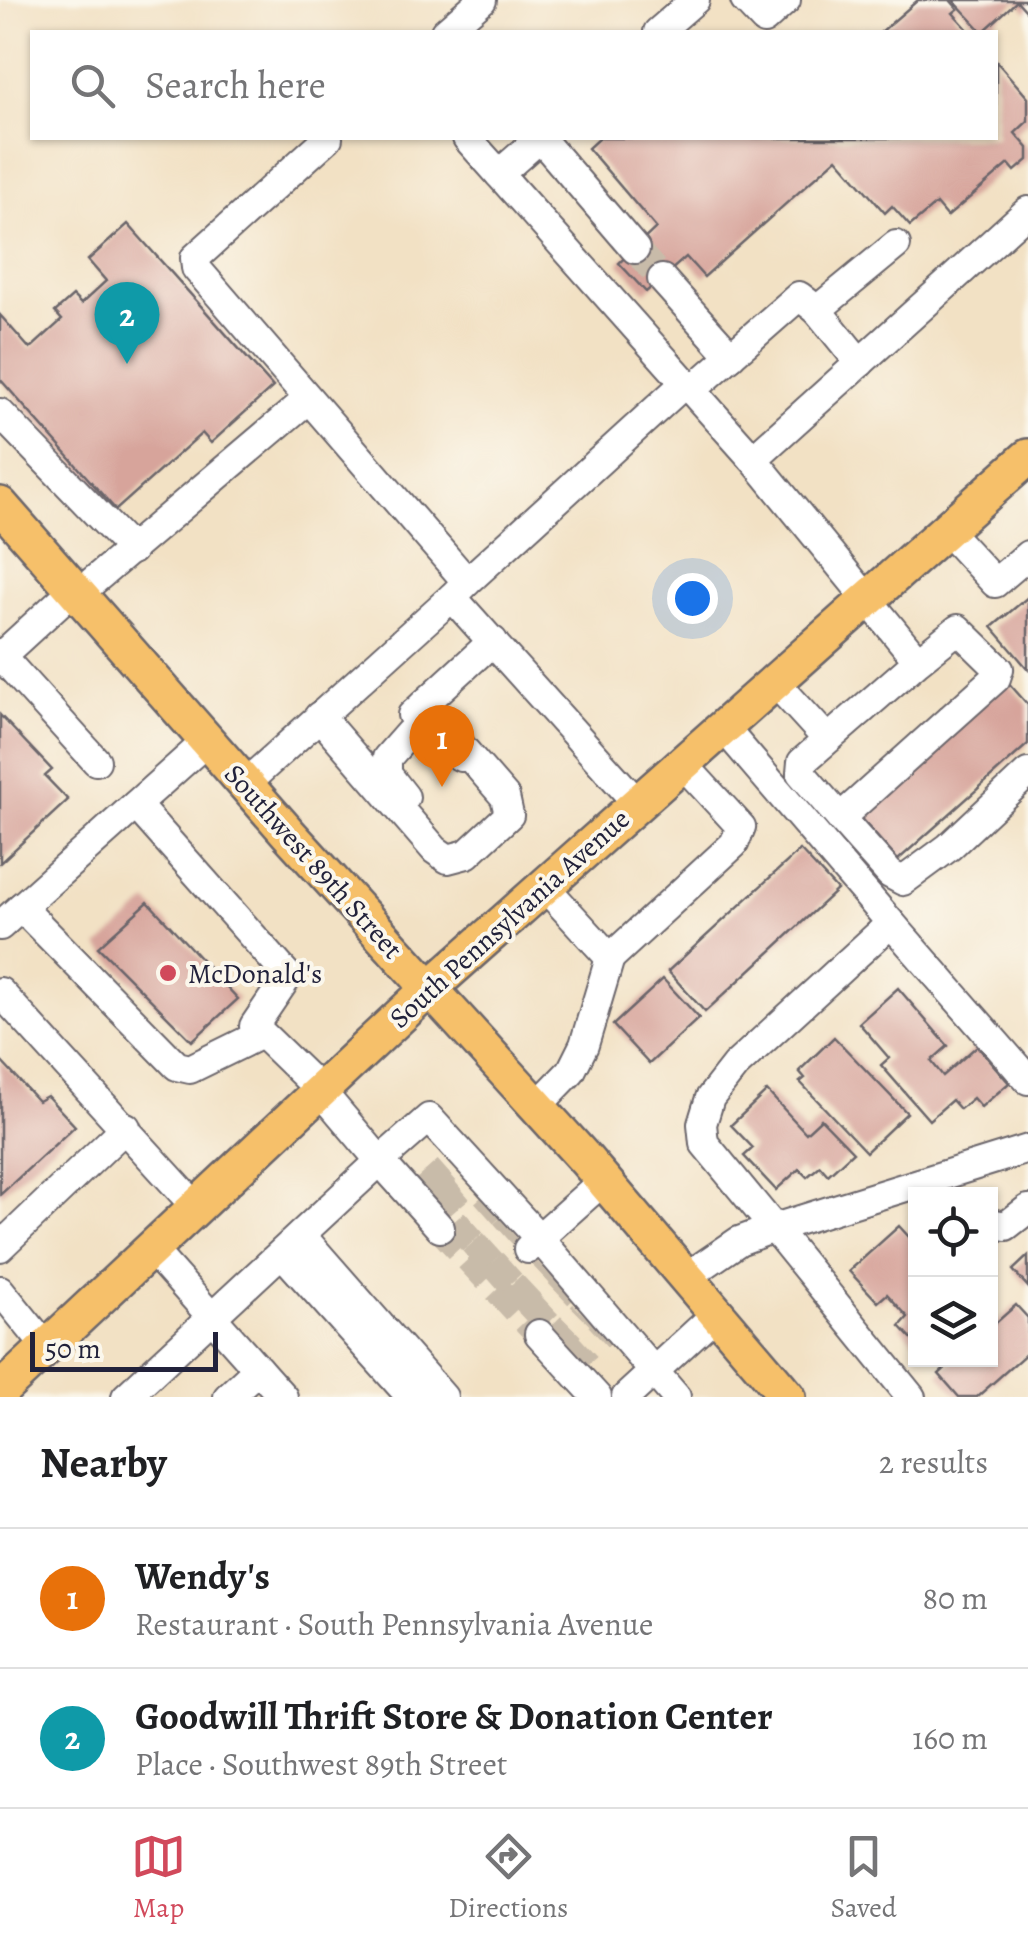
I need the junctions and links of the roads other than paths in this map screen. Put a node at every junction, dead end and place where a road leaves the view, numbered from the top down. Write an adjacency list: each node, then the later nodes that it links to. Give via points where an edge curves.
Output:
1 (482, 0): 5 (lane)
2 (695, 0): 6 (lane)
3 (746, 0): 4 (lane, via 764,20)
4 (786, 0)
5 (447, 30)
6 (660, 30)
7 (326, 140): 20 (lane, via 195,258 202,280)
8 (470, 140): 11 (lane)
9 (538, 140): 11 (lane)
10 (542, 140): 14 (lane)
11 (500, 174): 19 (lane)
12 (1028, 211): 18 (lane)
13 (896, 245): 16 (lane)
14 (635, 248)
15 (662, 278): 17 (lane)
16 (817, 310): 17 (lane, via 799,296); 18 (lane)
17 (732, 356): 19 (lane)
18 (860, 363): 23 (lane)
19 (689, 387): 23 (lane); 28 (lane)
20 (308, 399): 26 (lane); 28 (lane)
21 (0, 413): 26 (lane)
22 (1028, 457): 25 (main road, South Pennsylvania Avenue)
23 (753, 460): 30 (lane)
24 (0, 505): 29 (main road, Southwest 89th Street)
25 (946, 530): 27 (lane, via 995,583); 30 (main road, South Pennsylvania Avenue)
26 (132, 550): 29 (lane)
27 (1028, 555)
28 (460, 590): 31 (lane); 36 (lane)
29 (76, 592): 32 (lane); 39 (main road, Southwest 89th Street)
30 (866, 600): 33 (lane); 34 (main road, South Pennsylvania Avenue)
31 (493, 642): 35 (lane); 46 (lane)
32 (0, 657): 41 (lane)
33 (918, 662): 38 (lane); 48 (lane, via 958,629 998,674)
34 (774, 681): 37 (main road, South Pennsylvania Avenue); 38 (lane)
35 (424, 704): 40 (lane); 42 (lane)
36 (320, 716): 42 (lane); 45 (lane)
37 (723, 727): 43 (main road, South Pennsylvania Avenue); 52 (lane)
38 (826, 738): 48 (lane, via 800,767)
39 (206, 741): 45 (main road, Southwest 89th Street); 47 (lane)
40 (472, 760): 49 (lane, via 505,797 509,815 467,854 448,859); 49 (lane, via 409,733 387,758 388,774 432,831)
41 (96, 761)
42 (358, 762): 49 (lane)
43 (682, 763): 46 (main road, South Pennsylvania Avenue); 54 (lane, via 741,827 734,844)
44 (1028, 773): 48 (lane, via 903,881)
45 (244, 784): 55 (main road, Southwest 89th Street)
46 (637, 803): 50 (main road, South Pennsylvania Avenue)
47 (136, 804): 51 (lane); 57 (lane, via 288,976)
48 (840, 818)
49 (435, 850)
50 (544, 886): 54 (lane); 55 (main road, South Pennsylvania Avenue)
51 (22, 907): 53 (lane); 57 (lane, via 176,1066 190,1068)
52 (892, 923): 58 (lane); 71 (lane, via 735,1066 710,1098 704,1143)
53 (0, 926)
54 (610, 958): 60 (lane, via 584,1045 571,1071)
55 (430, 988): 59 (main road, South Pennsylvania Avenue); 60 (main road, Southwest 89th Street)
56 (0, 992): 61 (lane)
57 (258, 1030): 59 (lane)
58 (1028, 1080)
59 (320, 1090): 63 (lane); 66 (main road, South Pennsylvania Avenue)
60 (537, 1106): 64 (main road, Southwest 89th Street)
61 (126, 1128): 66 (lane); 73 (lane)
62 (1028, 1150): 65 (lane)
63 (380, 1161): 67 (lane); 69 (lane, via 428,1118); 72 (lane)
64 (603, 1182): 69 (lane); 75 (main road, Southwest 89th Street)
65 (956, 1184): 71 (lane)
66 (195, 1206): 74 (main road, South Pennsylvania Avenue)
67 (430, 1208)
68 (1028, 1210): 70 (lane)
69 (515, 1223): 82 (lane)
70 (998, 1224)
71 (774, 1228): 75 (lane, via 739,1241); 93 (lane)
72 (292, 1244): 78 (lane); 87 (lane); 88 (lane)
73 (0, 1247)
74 (152, 1250): 78 (lane); 80 (main road, South Pennsylvania Avenue)
75 (685, 1278): 77 (main road, Southwest 89th Street)
76 (0, 1290): 80 (lane)
77 (715, 1315): 82 (lane); 92 (main road, Southwest 89th Street)
78 (212, 1318): 81 (lane); 84 (lane)
79 (539, 1334): 89 (lane)
80 (48, 1348): 83 (main road, South Pennsylvania Avenue)
81 (258, 1369): 85 (lane); 86 (lane)
82 (655, 1371): 90 (lane); 91 (lane)
83 (0, 1391)
84 (126, 1397)
85 (228, 1397)
86 (284, 1397)
87 (412, 1397)
88 (444, 1397)
89 (597, 1397)
90 (626, 1397)
91 (676, 1397)
92 (788, 1397)
93 (911, 1397)

